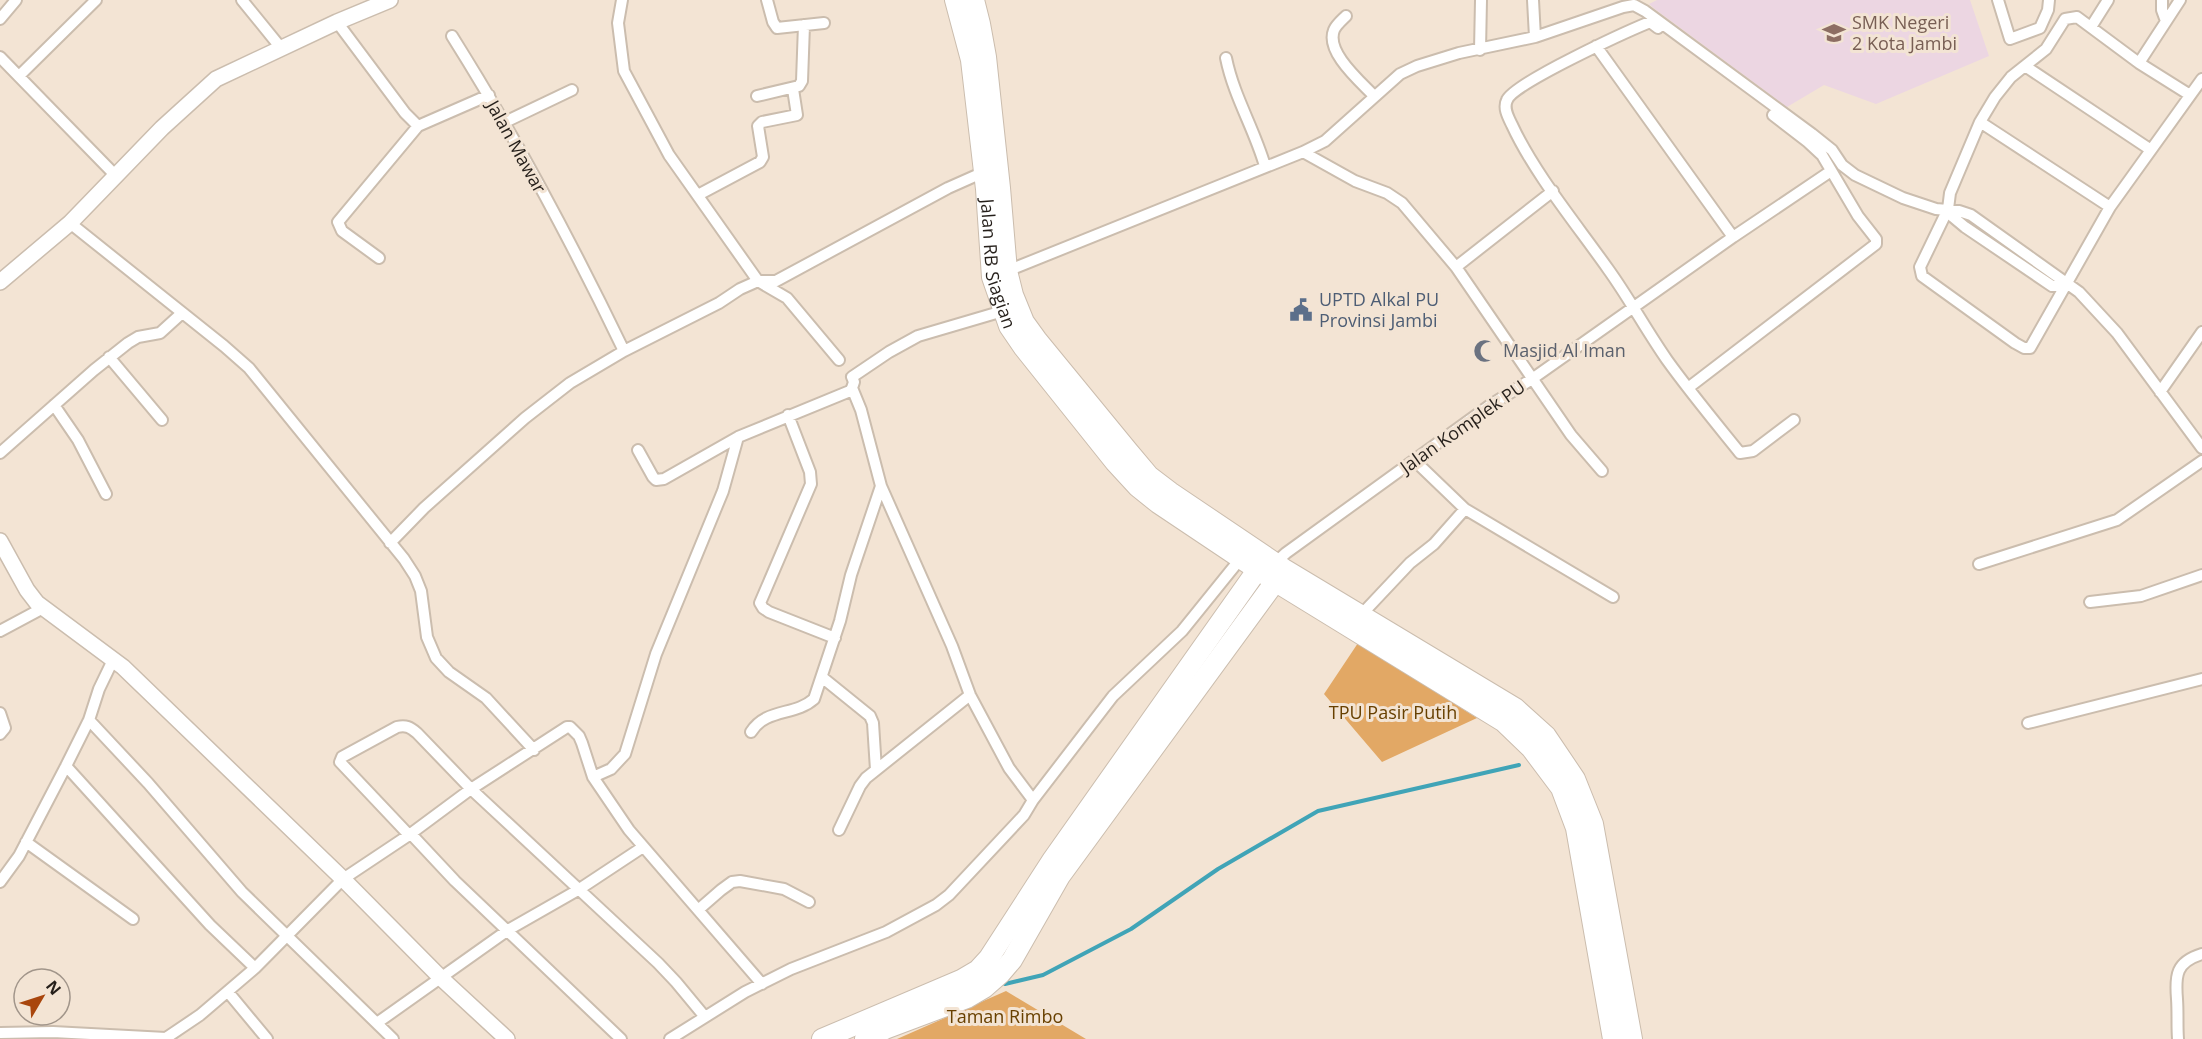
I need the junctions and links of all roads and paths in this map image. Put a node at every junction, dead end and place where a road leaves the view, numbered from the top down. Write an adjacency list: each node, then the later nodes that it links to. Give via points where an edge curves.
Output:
1 (16, 0): 18 (street)
2 (96, 0): 33 (street)
3 (242, 0): 27 (street)
4 (622, 0): 51 (street, via 618,23 624,70 669,155)
5 (767, 0): 22 (street, via 777,28)
6 (955, 0): 48 (highway, Jalan RB Siagian, via 971,60)
7 (974, 0): 58 (highway, Jalan RB Siagian, via 986,57)
8 (1481, 0): 28 (street)
9 (1533, 0): 25 (street)
10 (1998, 0): 11 (street, via 2010,39 2040,28)
11 (2049, 0)
12 (2108, 0): 23 (street)
13 (2162, 0): 19 (street)
14 (2180, 0): 19 (street)
15 (382, 2): 20 (street)
16 (1639, 2): 25 (street); 53 (street, via 1645,11 1832,150 1855,175 1903,198)
17 (1346, 16): 40 (street, via 1334,28 1332,45)
18 (0, 19)
19 (2166, 21): 31 (street)
20 (337, 22): 27 (street); 43 (street)
21 (824, 23): 22 (street)
22 (804, 25): 35 (street, via 802,81)
23 (2091, 27): 31 (street); 32 (street, via 2077,17 2065,19 2046,48)
24 (452, 36): 37 (street)
25 (1535, 37): 28 (street)
26 (1596, 46): 47 (street, via 1650,22 1809,142); 50 (street, via 1508,97 1505,108 1511,125); 55 (street)
27 (281, 48): 49 (street, via 216,79 162,128)
28 (1480, 50): 40 (street, via 1417,66 1400,74)
29 (0, 57): 33 (street)
30 (1226, 58): 46 (street, via 1240,106)
31 (2139, 63): 38 (street)
32 (2025, 66): 41 (street, via 2011,77); 44 (street)
33 (19, 76): 49 (street)
34 (2202, 79): 38 (street)
35 (793, 89): 39 (street); 51 (street, via 796,115 758,126 763,157 760,162)
36 (572, 90): 42 (street)
37 (489, 95): 42 (street, Jalan Mawar); 43 (street, Jalan Mawar)
38 (2190, 95): 44 (street)
39 (757, 96)
40 (1374, 96): 45 (street, via 1325,141)
41 (1980, 122): 52 (street); 53 (street, via 1950,193)
42 (503, 123): 66 (street, Jalan Mawar, via 591,282)
43 (418, 126): 56 (street, via 338,222 342,231)
44 (2151, 150): 52 (street)
45 (1303, 152): 46 (street); 57 (street, via 1402,203)
46 (1265, 166): 58 (street)
47 (1831, 171): 55 (street, Jalan Komplek PU); 71 (street, via 1876,244)
48 (984, 172): 59 (street, via 776,281); 63 (highway, Jalan RB Siagian, via 992,277)
49 (117, 177): 54 (street)
50 (1553, 191): 57 (street); 62 (street)
51 (698, 195): 59 (street)
52 (2110, 207): 61 (street)
53 (1948, 209): 61 (street, via 1965,227 2052,286); 61 (street, via 1920,267 1922,276 2015,343 2030,348)
54 (70, 223): 60 (street); 64 (street)
55 (1733, 237): 62 (street, Jalan Komplek PU)
56 (379, 258)
57 (1456, 267): 69 (street)
58 (1007, 271): 84 (highway, Jalan RB Siagian, via 1024,322)
59 (758, 281): 66 (street); 68 (street, via 788,298)
60 (0, 282)
61 (2067, 285): 72 (street, via 2079,292 2117,333)
62 (1635, 307): 69 (street, Jalan Komplek PU); 71 (street)
63 (1003, 311): 70 (street, via 918,336 852,377); 84 (highway, Jalan RB Siagian, via 1024,348)
64 (182, 313): 67 (street, via 160,333 138,338); 89 (street, via 249,368)
65 (2202, 332): 72 (street)
66 (624, 351): 89 (street, via 570,383 525,418)
67 (109, 357): 73 (street); 75 (street)
68 (839, 360)
69 (1532, 379): 81 (street, Jalan Komplek PU); 83 (street)
70 (852, 388): 74 (street); 85 (street)
71 (1689, 388): 76 (street, via 1740,453 1753,451)
72 (2160, 392): 78 (street)
73 (54, 405): 80 (street); 86 (street, via 78,440)
74 (788, 415): 77 (street); 99 (street, via 810,472 810,484 760,603 769,612)
75 (162, 420)
76 (1794, 420)
77 (738, 437): 79 (street, via 660,480 653,477); 112 (street, via 723,491 656,654 625,754 611,769)
78 (2202, 448)
79 (638, 450)
80 (0, 453)
81 (1415, 461): 87 (street); 92 (street, Jalan Komplek PU, via 1286,553)
82 (2202, 461): 91 (street, via 2117,520)
83 (1602, 471)
84 (1144, 481): 90 (highway, via 1158,503); 92 (highway, via 1170,492)
85 (880, 486): 99 (street); 103 (street)
86 (106, 494)
87 (1465, 509): 94 (street); 97 (street)
88 (0, 541): 96 (street, via 27,590)
89 (390, 543): 109 (street, via 415,576 436,658 486,698)
90 (1241, 558): 92 (highway); 114 (street, via 1182,631 1113,696)
91 (1979, 564)
92 (1272, 568): 97 (highway); 119 (highway, via 1504,722 1531,748 1561,788); 141 (highway, via 1053,859 989,958 961,980); 142 (highway, via 1060,876 1000,974 967,998)
93 (2202, 575): 95 (street, via 2140,596)
94 (1613, 597)
95 (2090, 602)
96 (43, 608): 98 (street); 100 (street)
97 (1361, 615): 119 (highway, via 1515,708 1546,736 1575,779 1593,824)
98 (0, 631)
99 (835, 638): 101 (street)
100 (113, 660): 105 (street); 120 (street)
101 (823, 678): 107 (street, via 811,702 763,718); 111 (street, via 870,716)
102 (2202, 679): 106 (street)
103 (970, 694): 111 (street); 114 (street, via 1009,768)
104 (0, 713): 108 (street, via 5,728)
105 (89, 720): 110 (street); 127 (street)
106 (2028, 723)
107 (751, 732)
108 (0, 734)
109 (534, 750): 112 (street, via 570,727 579,736); 113 (street)
110 (66, 766): 117 (street); 129 (street, via 210,925)
111 (876, 770): 115 (street, via 860,786)
112 (593, 777): 118 (street)
113 (471, 789): 116 (street); 116 (street, via 408,726 397,726 342,757 341,765); 122 (street)
114 (1033, 800): 131 (street, via 1024,815 943,901 886,932)
115 (839, 830)
116 (410, 835): 120 (street); 126 (street)
117 (26, 842): 121 (street); 125 (street)
118 (643, 847): 122 (street); 124 (street)
119 (1592, 872): 143 (highway); 144 (highway)
120 (343, 879): 127 (street); 130 (street)
121 (0, 882)
122 (578, 890): 126 (street); 133 (street, via 676,982)
123 (809, 902): 124 (street, via 784,889 740,881 732,882)
124 (698, 910): 131 (street)
125 (133, 919)
126 (508, 930): 130 (street); 139 (street)
127 (287, 938): 129 (street); 134 (street)
128 (2202, 954): 145 (street, via 2185,962 2176,976)
129 (255, 968): 132 (street)
130 (441, 978): 134 (street); 138 (street)
131 (762, 984): 133 (street)
132 (228, 992): 135 (street, via 166,1038); 136 (street)
133 (705, 1017): 140 (street)
134 (376, 1023): 137 (street)
135 (0, 1033)
136 (267, 1039)
137 (393, 1039)
138 (507, 1039)
139 (621, 1039)
140 (670, 1039)
141 (822, 1039)
142 (865, 1039)
143 (1613, 1039)
144 (1632, 1039)
145 (2178, 1039)

